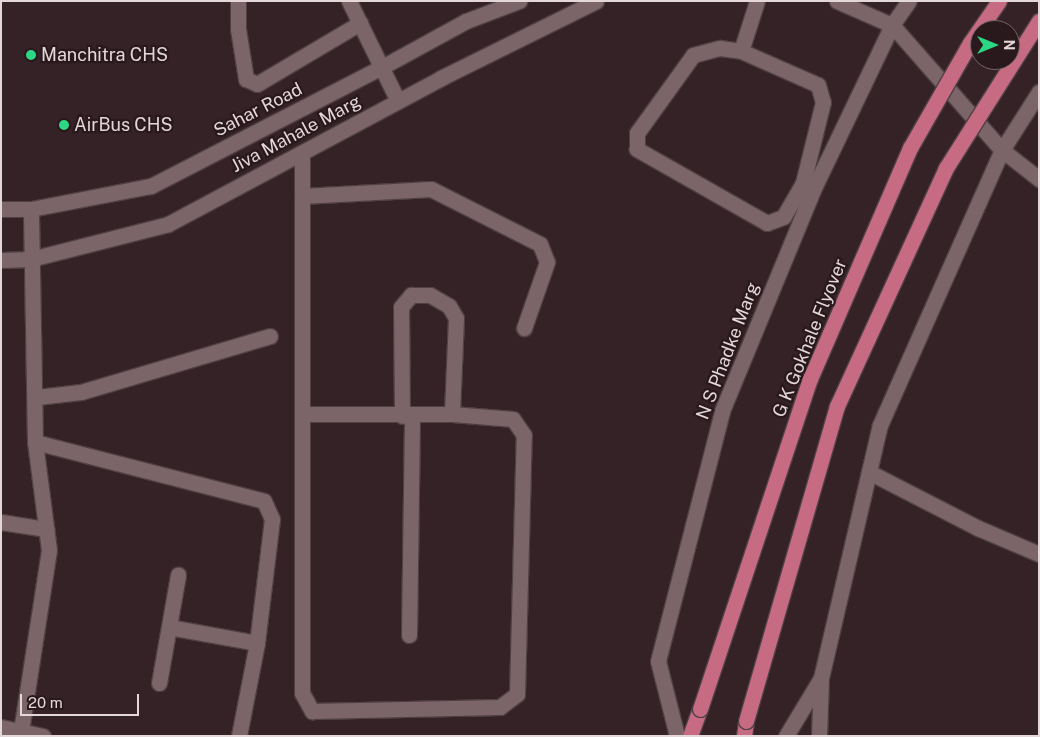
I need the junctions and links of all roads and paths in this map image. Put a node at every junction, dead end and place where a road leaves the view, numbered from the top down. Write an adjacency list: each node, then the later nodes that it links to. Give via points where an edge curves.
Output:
1 (238, 1): 10 (street, via 238,30 246,79 257,84)
2 (349, 1): 10 (street)
3 (519, 1): 13 (street, Sahar Road, via 466,21)
4 (596, 1): 15 (street, Jiva Mahale Marg)
5 (758, 1): 12 (street)
6 (837, 1): 11 (street)
7 (909, 1): 11 (street, N S Phadke Marg)
8 (999, 1): 46 (main road, G K Gokhale Flyover, bridge, via 970,43 910,148 810,379)
9 (1039, 21): 47 (main road, bridge, via 946,168 837,406)
10 (360, 23): 13 (street)
11 (892, 25): 16 (street); 45 (street, N S Phadke Marg, via 813,190 722,410 658,661)
12 (741, 51): 12 (street, via 720,48 693,55 637,134 637,149 767,223 783,218 803,183 823,102 818,85)
13 (382, 68): 15 (street); 21 (street, Sahar Road, via 150,186)
14 (1039, 92): 16 (street)
15 (398, 101): 17 (street, Jiva Mahale Marg)
16 (1002, 150): 18 (street); 31 (street, via 880,426)
17 (302, 153): 19 (street); 22 (street, Jiva Mahale Marg, via 168,224)
18 (1039, 179)
19 (302, 196): 24 (street, via 431,190 540,244 547,262); 27 (street)
20 (1, 209): 21 (street, Sahar Road)
21 (31, 209): 22 (street)
22 (31, 259): 23 (street, Jiva Mahale Marg); 26 (street)
23 (1, 260)
24 (524, 328)
25 (270, 336): 26 (street, via 81,392)
26 (37, 397): 30 (street)
27 (302, 414): 28 (street, via 302,693 312,711 500,707 517,694 524,435 513,419); 29 (street)
28 (452, 414): 29 (street); 29 (street, via 456,318 449,306 430,295 411,295 401,307)
29 (407, 416): 37 (street)
30 (35, 442): 33 (street); 38 (street, via 264,501 272,520)
31 (869, 472): 34 (street, via 978,528); 39 (street)
32 (1, 522): 33 (street)
33 (46, 529): 42 (street, via 49,550)
34 (1039, 554)
35 (178, 576): 36 (street)
36 (169, 626): 38 (street); 40 (street)
37 (409, 635)
38 (257, 643): 44 (street)
39 (821, 678): 48 (street); 49 (street)
40 (159, 683)
41 (1, 727): 42 (street)
42 (21, 731): 43 (street)
43 (43, 736)
44 (239, 736)
45 (677, 736)
46 (690, 736)
47 (744, 736)
48 (786, 736)
49 (819, 736)

